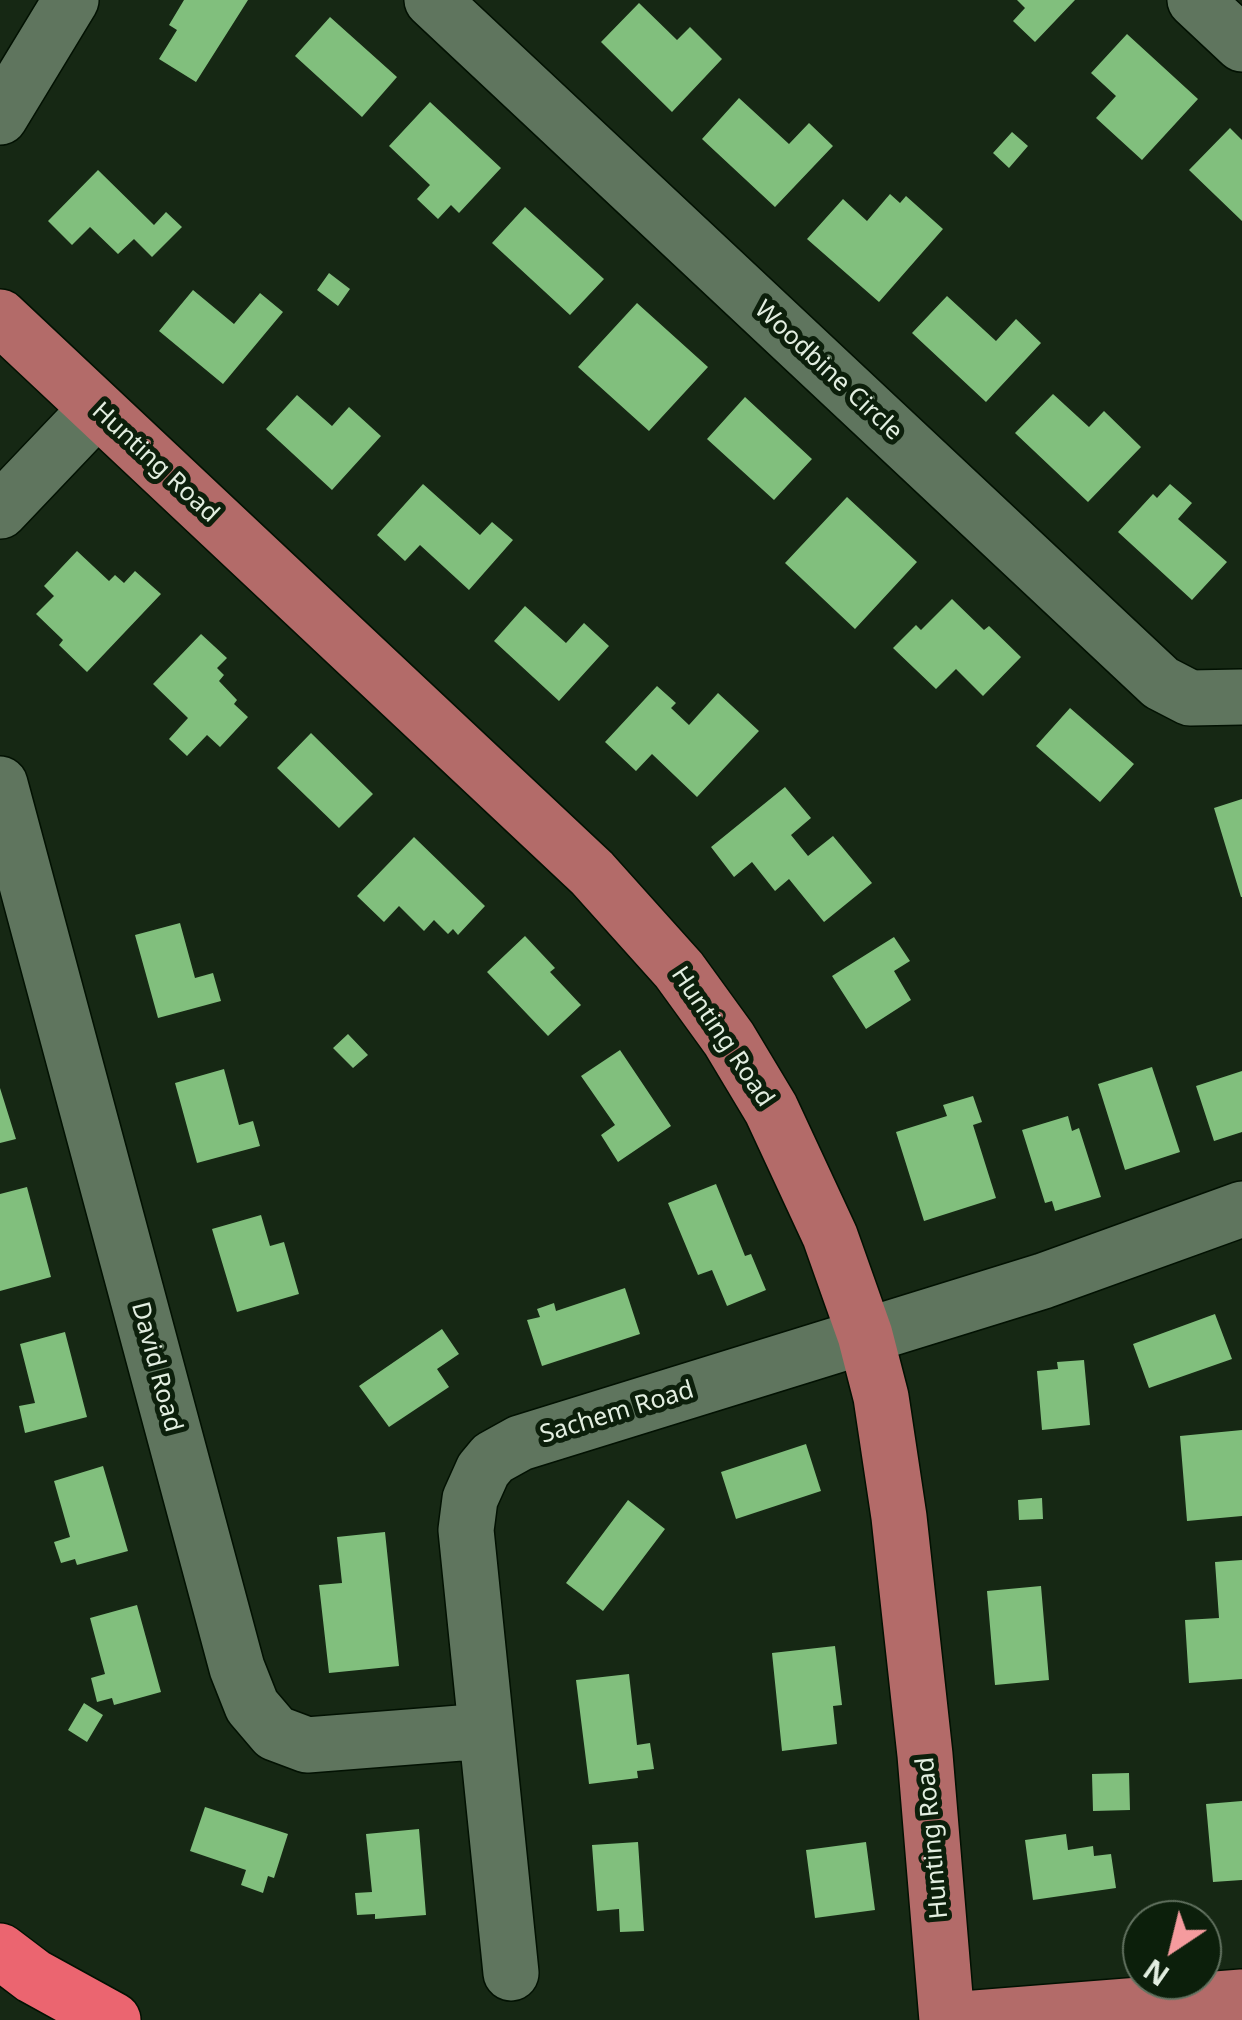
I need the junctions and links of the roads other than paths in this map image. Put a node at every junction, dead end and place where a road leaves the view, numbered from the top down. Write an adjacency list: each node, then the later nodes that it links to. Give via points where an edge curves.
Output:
1 (70, 0): 5 (street)
2 (432, 0): 9 (street, Woodbine Circle, via 1161,683 1190,698)
3 (1195, 0): 4 (street)
4 (1242, 44)
5 (0, 117)
6 (0, 316): 7 (main road, Hunting Road)
7 (97, 409): 8 (street); 12 (main road, Hunting Road, via 538,820 679,970 770,1109 830,1236)
8 (0, 511)
9 (1242, 697)
10 (0, 784): 13 (street, David Road, via 252,1706 275,1734 307,1744)
11 (1242, 1210): 12 (street, Sachem Road)
12 (865, 1335): 13 (street, Sachem Road, via 520,1443 493,1458 470,1499 466,1530); 18 (main road, Hunting Road, via 899,1517)
13 (486, 1730): 15 (street, Sachem Road)
14 (0, 1951): 17 (highway)
15 (511, 1973)
16 (1242, 1997): 18 (main road)
17 (113, 2020)
18 (949, 2020)

